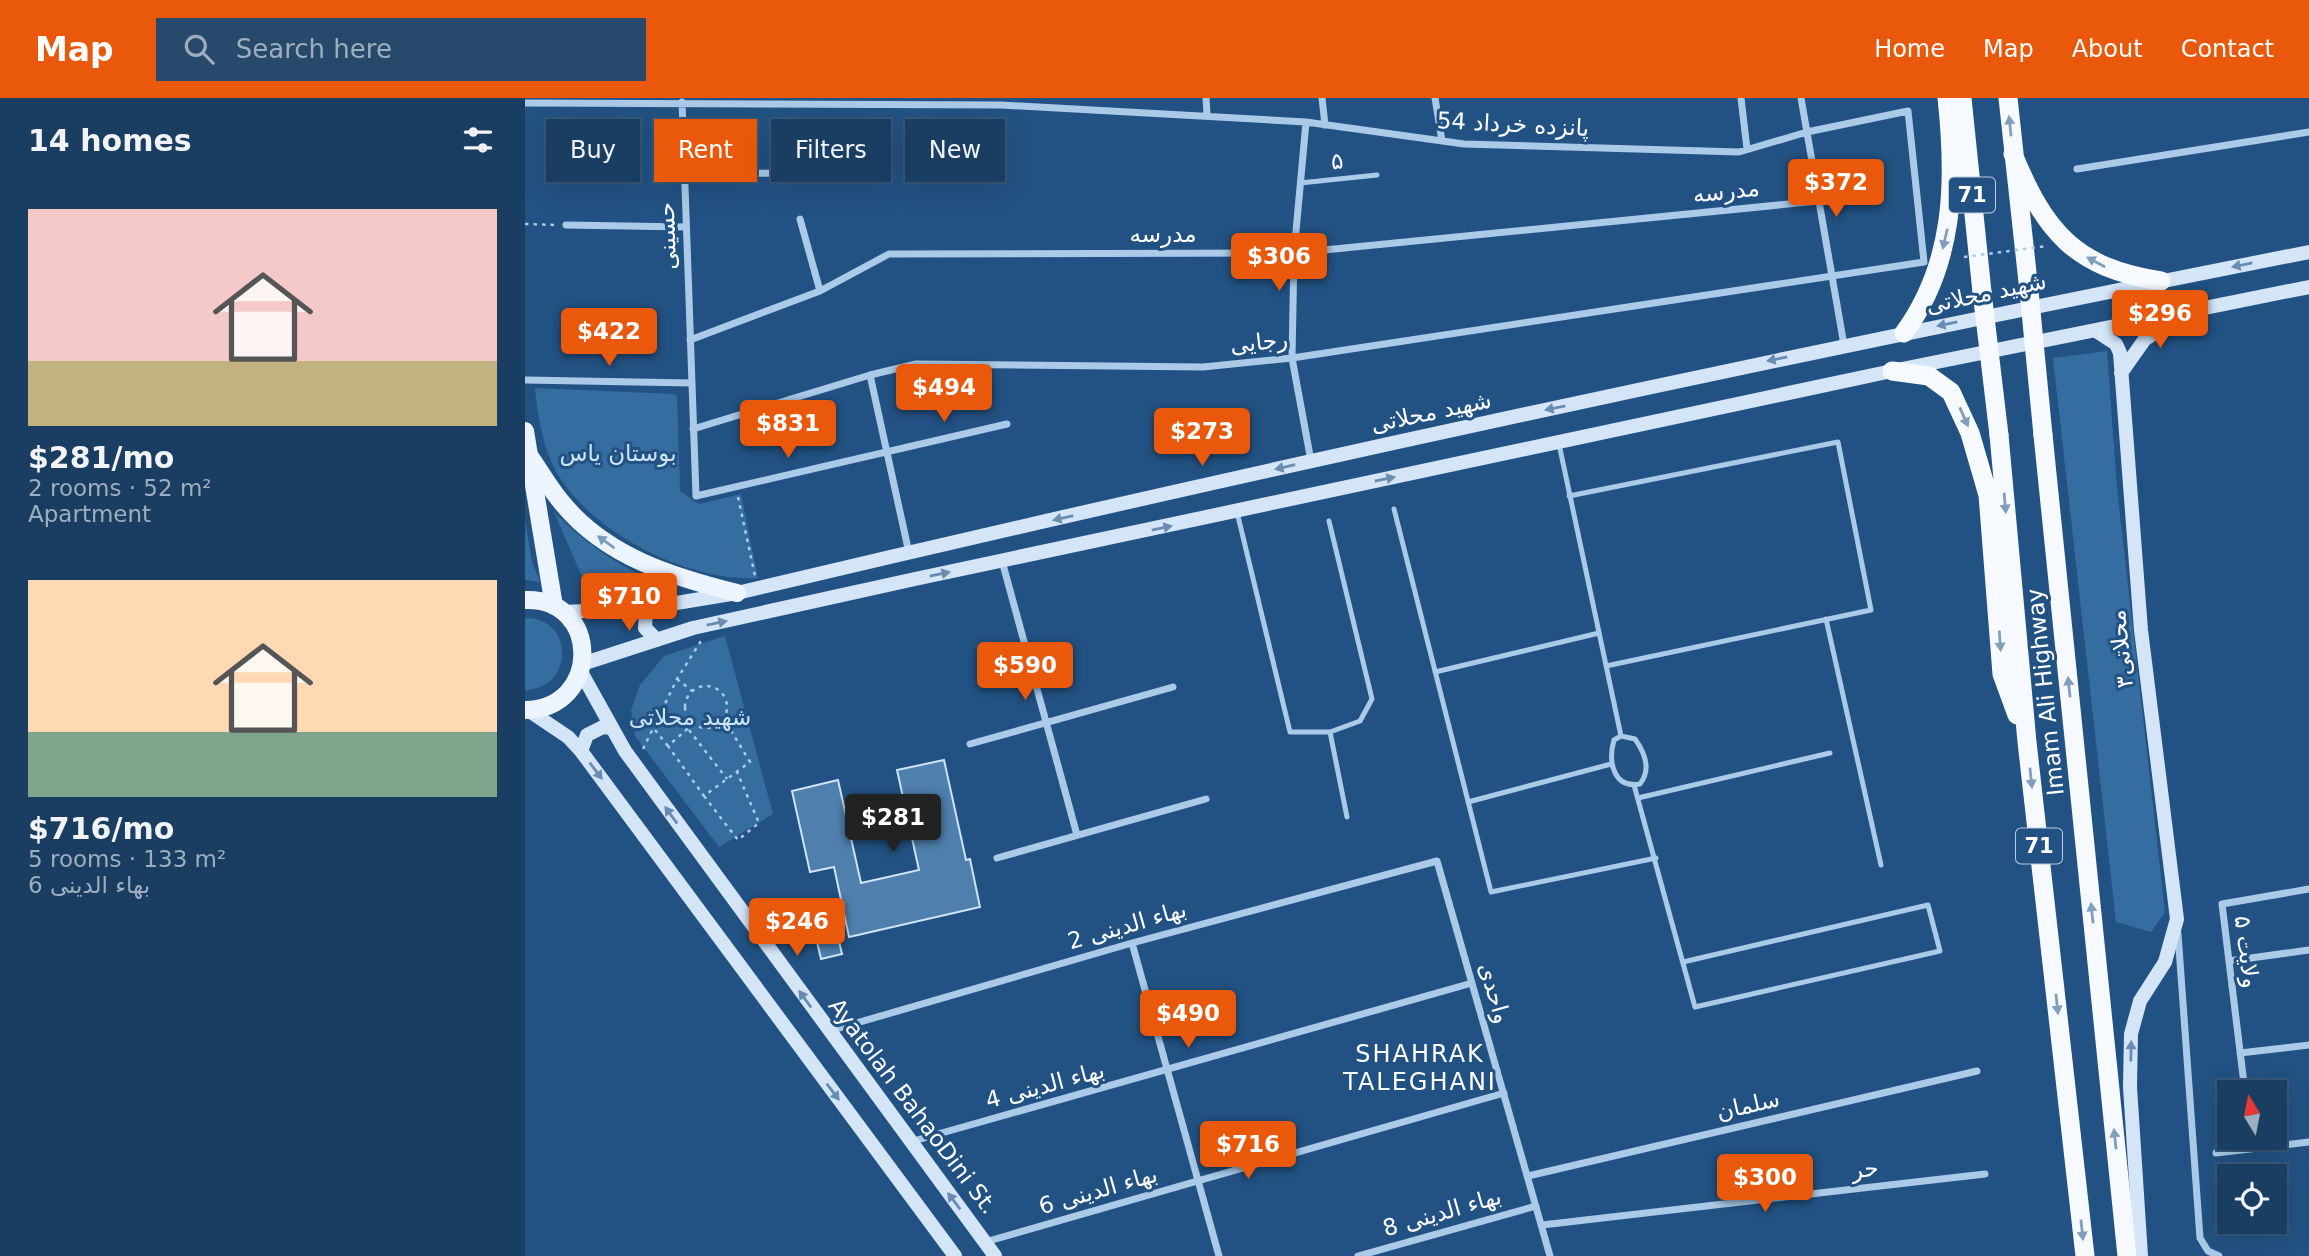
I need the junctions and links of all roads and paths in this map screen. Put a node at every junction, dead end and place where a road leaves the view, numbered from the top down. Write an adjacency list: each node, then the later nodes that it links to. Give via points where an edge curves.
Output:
1 (1206, 98): 15 (street)
2 (1322, 98): 18 (street)
3 (1435, 98): 21 (street)
4 (1741, 98): 22 (street)
5 (1801, 98): 19 (street)
6 (1947, 98): 43 (highway, one-way to 43, via 1952,174 1947,237 1930,292)
7 (1962, 98): 89 (highway, Imam Ali Highway / 71, one-way to 89, bridge)
8 (2008, 98): 23 (highway, 71, one-way to 8)
9 (625, 100): 12 (street, پانزده خرداد 54); 13 (street, پانزده خرداد 54)
10 (755, 100): 11 (street, پانزده خرداد 54); 12 (street, پانزده خرداد 54)
11 (1001, 101): 15 (street, پانزده خرداد 54)
12 (682, 102): 16 (street, حسینی)
13 (525, 103)
14 (1908, 111): 19 (street, پانزده خرداد 54); 37 (street, رجایی, via 1924,262)
15 (1207, 114): 17 (street, پانزده خرداد 54)
16 (682, 119)
17 (1306, 122): 18 (street, پانزده خرداد 54); 27 (street)
18 (1325, 125): 21 (street, پانزده خرداد 54)
19 (1807, 132): 22 (street, پانزده خرداد 54); 28 (street)
20 (2309, 132): 24 (street)
21 (1442, 141): 22 (street, پانزده خرداد 54)
22 (1747, 149)
23 (2013, 154): 38 (highway, one-way to 23, via 2127,276 2095,263 2067,243 2043,218); 140 (highway, Imam Ali Highway / 71, one-way to 23, bridge)
24 (2077, 169)
25 (1377, 175): 27 (lane, ۵)
26 (684, 182): 32 (street, حسینی)
27 (1300, 183): 35 (street)
28 (1819, 201): 35 (street, مدرسه); 37 (street)
29 (800, 219): 40 (street)
30 (525, 224): 31 (path)
31 (566, 225): 32 (street)
32 (686, 227): 44 (street, حسینی)
33 (2047, 246): 36 (path, bridge)
34 (2309, 252): 38 (main road, شهید محلاتی, one-way to 38)
35 (1294, 253): 40 (street, مدرسه, via 889,254); 46 (street)
36 (1964, 257)
37 (1832, 276): 45 (street); 46 (street, رجایی)
38 (2161, 281): 43 (main road, شهید محلاتی, one-way to 43)
39 (2309, 288): 41 (main road)
40 (820, 291): 44 (street, مدرسه)
41 (2187, 313): 42 (main road); 49 (main road, via 2145,339)
42 (2096, 331): 47 (main road); 49 (main road, محلاتی۳, via 2116,344)
43 (1904, 333): 45 (main road, شهید محلاتی)
44 (690, 340): 51 (street, حسینی)
45 (1844, 345): 57 (main road, شهید محلاتی, one-way to 57)
46 (1291, 358): 48 (street, رجایی, via 1203,367 916,363); 57 (street)
47 (1892, 371): 54 (main road); 89 (highway, one-way to 89, via 1929,376 1951,392 1970,433 1988,495 2002,674)
48 (870, 374): 53 (street, رجایی); 56 (street)
49 (2120, 374): 110 (main road, محلاتی۳, via 2141,630)
50 (525, 380): 51 (street)
51 (692, 383): 53 (street, حسینی)
52 (1007, 424): 56 (street)
53 (693, 429): 58 (street, حسینی, via 696,496)
54 (1559, 441): 59 (lane); 61 (main road, one-way to 54)
55 (527, 447): 66 (main road, one-way to 55, via 656,570 617,550 563,504); 69 (main road)
56 (887, 452): 58 (street); 63 (street)
57 (1311, 461): 63 (main road, شهید محلاتی, one-way to 63)
58 (736, 486): 65 (path)
59 (1569, 496): 70 (lane, via 1838,442 1871,610); 72 (lane)
60 (1394, 509): 76 (lane)
61 (1237, 512): 64 (main road, one-way to 61); 87 (lane, via 1290,732)
62 (1329, 522): 87 (lane, via 1372,699 1360,721)
63 (909, 554): 65 (main road, شهید محلاتی)
64 (1002, 561): 71 (main road, one-way to 64); 83 (street)
65 (758, 588): 66 (main road, شهید محلاتی)
66 (737, 593): 68 (main road, شهید محلاتی)
67 (525, 600): 69 (main road)
68 (646, 608): 69 (main road, شهید محلاتی); 73 (main road, via 645,628)
69 (559, 609): 75 (main road, via 579,633)
70 (1826, 619): 74 (lane); 108 (lane)
71 (711, 624): 73 (main road); 77 (path)
72 (1599, 633): 74 (lane); 76 (lane)
73 (657, 640): 75 (main road)
74 (1606, 666): 88 (lane)
75 (581, 668): 80 (main road, via 575,685 554,703); 84 (main road, Ayatolah BahaoDini St.)
76 (1435, 673): 102 (lane)
77 (677, 679): 79 (path); 85 (path)
78 (1173, 687): 83 (street)
79 (692, 691): 81 (path, via 712,686 723,693); 82 (path, via 684,707)
80 (526, 710): 92 (main road)
81 (724, 719): 82 (path, via 713,727); 96 (path, via 750,762)
82 (694, 723): 86 (path)
83 (1046, 723): 90 (street); 104 (street)
84 (611, 728): 92 (main road, via 587,735); 94 (main road, Ayatolah BahaoDini St.)
85 (654, 729): 91 (path); 94 (path)
86 (689, 730): 91 (path); 97 (path)
87 (1330, 732): 103 (lane)
88 (1621, 736): 95 (lane, via 1614,740); 98 (lane, via 1635,739 1645,761 1646,777)
89 (2027, 742): 139 (highway, Imam Ali Highway / 71, one-way to 139)
90 (970, 744)
91 (668, 746): 99 (path)
92 (581, 751): 134 (main road, one-way to 134)
93 (1830, 753): 100 (lane)
94 (635, 764): 116 (main road, Ayatolah BahaoDini St., one-way to 94)
95 (1611, 764): 98 (lane, via 1621,781); 102 (lane)
96 (737, 772): 97 (path); 99 (path, via 759,823 738,840)
97 (727, 779): 99 (path)
98 (1634, 785): 100 (lane)
99 (703, 796)
100 (1638, 798): 106 (lane)
101 (1206, 799): 104 (street)
102 (1468, 802): 106 (lane, via 1490,892)
103 (1347, 817)
104 (1076, 835): 105 (street)
105 (997, 858)
106 (1656, 858): 114 (lane)
107 (1437, 861): 111 (street, بهاء الدینی 2); 115 (street, واحدی)
108 (1881, 865)
109 (2309, 889): 113 (street, ولایت ۵, via 2222,904)
110 (2177, 919): 141 (main road, one-way to 110, via 2131,1034 2140,1001 2165,961); 142 (street, via 2200,1238 2208,1251)
111 (1132, 943): 116 (street, بهاء الدینی 2); 119 (street)
112 (2309, 950): 113 (street)
113 (2229, 961): 118 (street, ولایت ۵)
114 (1683, 962): 114 (lane, via 1928,905 1940,951 1695,1007)
115 (1472, 983): 119 (street, بهاء الدینی 4); 122 (street, واحدی)
116 (828, 1031): 123 (main road, Ayatolah BahaoDini St.)
117 (2309, 1045): 118 (street)
118 (2240, 1053): 121 (street, ولایت ۵)
119 (1167, 1071): 123 (street, بهاء الدینی 4); 130 (street)
120 (1977, 1071): 129 (street, سلمان)
121 (2243, 1080)
122 (1504, 1093): 129 (street, واحدی); 130 (street, بهاء الدینی 6)
123 (910, 1142): 133 (main road, Ayatolah BahaoDini St., one-way to 123)
124 (2309, 1142): 125 (street)
125 (2287, 1145)
126 (2241, 1150): 127 (street)
127 (2216, 1153)
128 (1985, 1174): 132 (street, حر)
129 (1528, 1176): 131 (street, واحدی)
130 (1198, 1181): 133 (street, بهاء الدینی 6); 136 (street)
131 (1536, 1206): 132 (street, واحدی); 137 (street, بهاء الدینی 8)
132 (1542, 1225): 138 (street, واحدی)
133 (985, 1242): 135 (main road, Ayatolah BahaoDini St.)
134 (955, 1256)
135 (995, 1256)
136 (1219, 1256)
137 (1357, 1256)
138 (1550, 1256)
139 (2085, 1256)
140 (2127, 1256)
141 (2141, 1256)
142 (2219, 1256)

